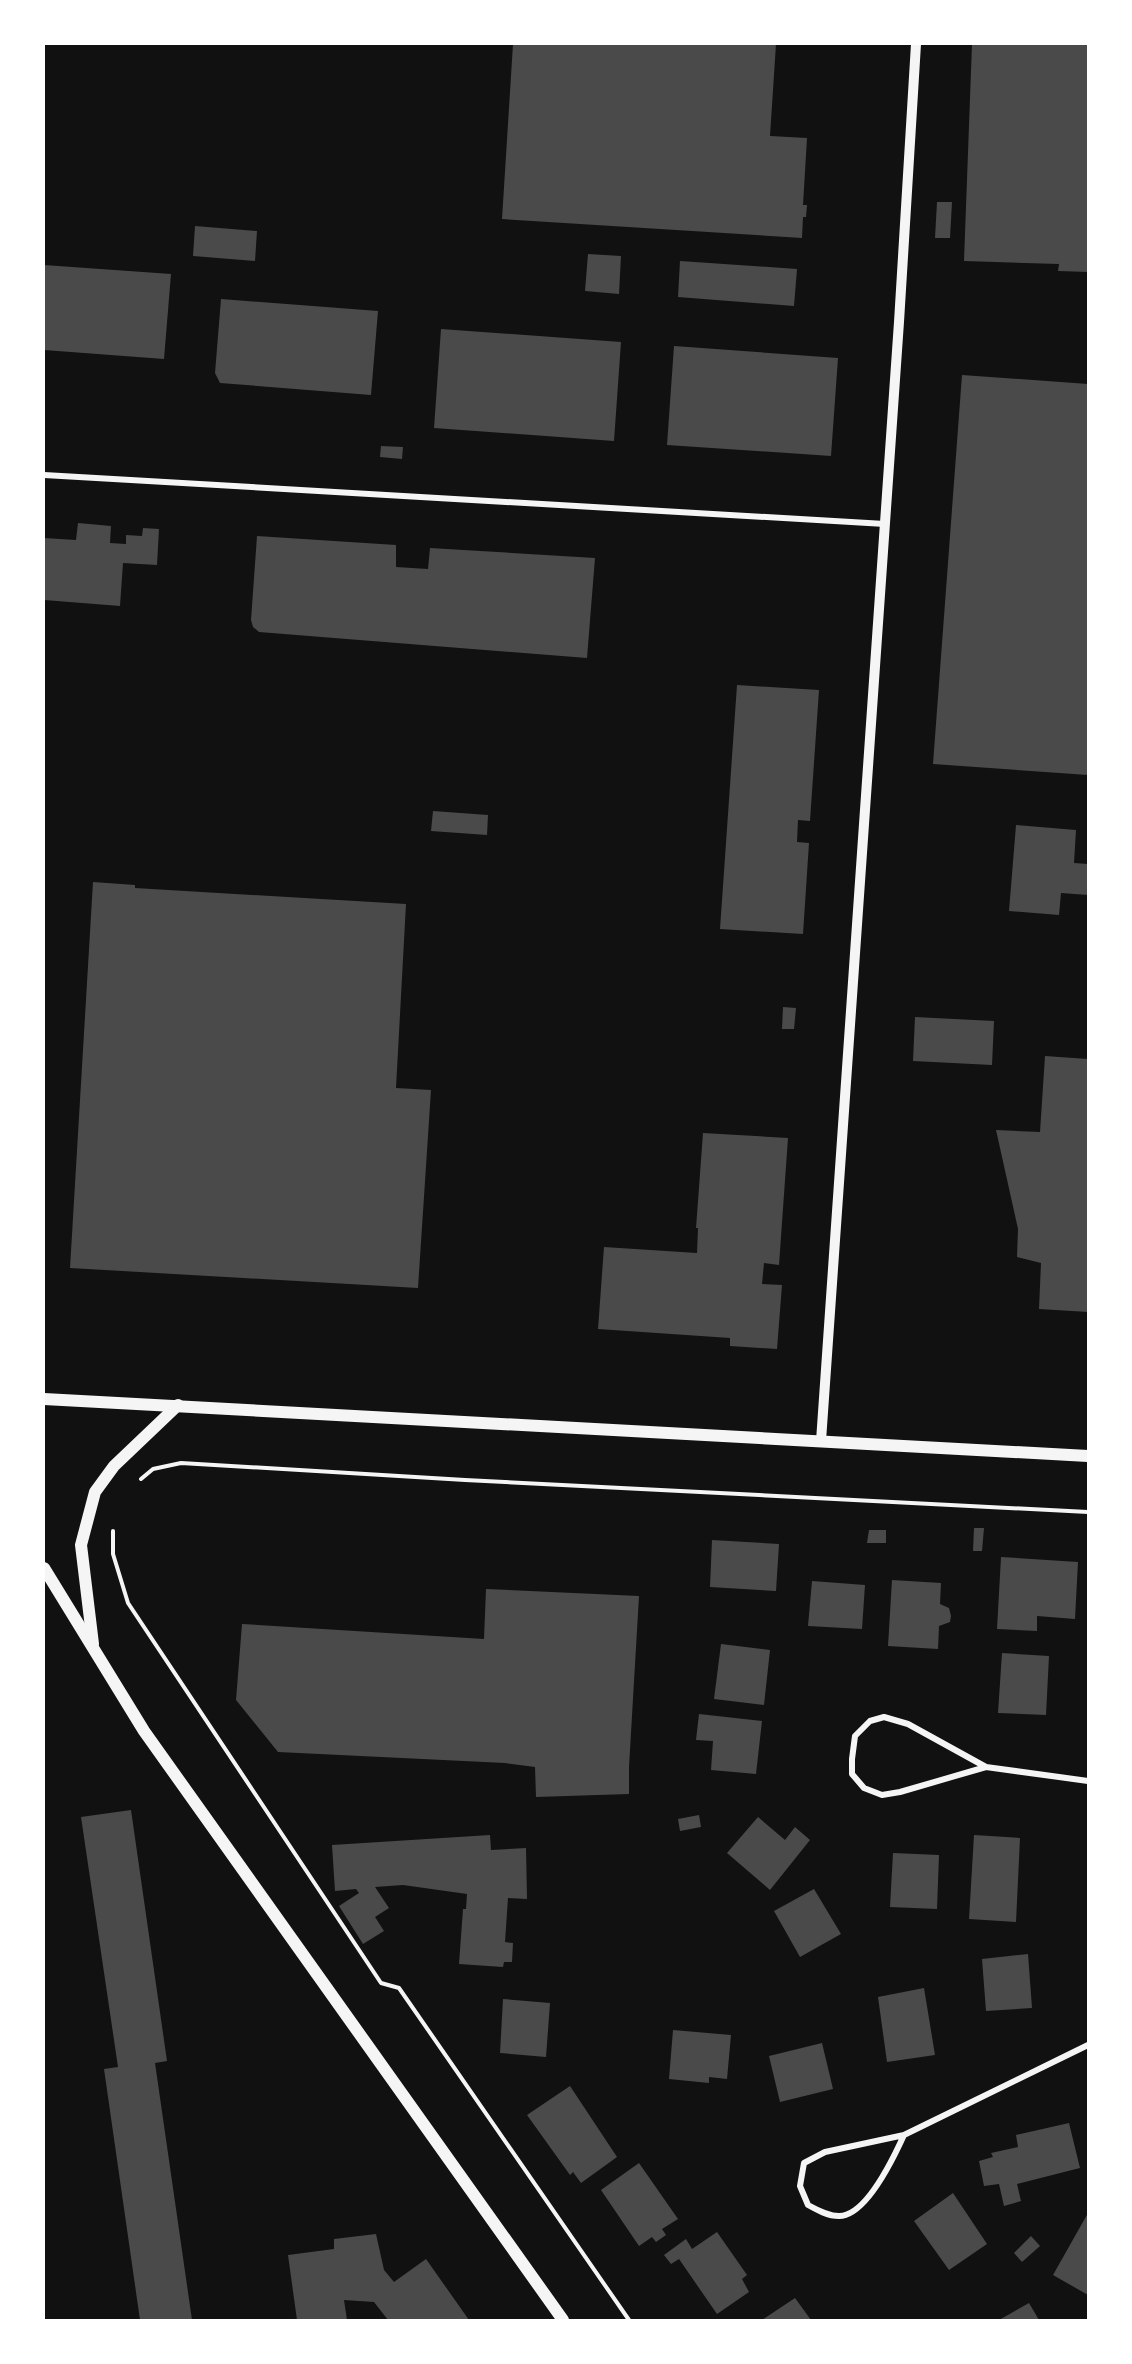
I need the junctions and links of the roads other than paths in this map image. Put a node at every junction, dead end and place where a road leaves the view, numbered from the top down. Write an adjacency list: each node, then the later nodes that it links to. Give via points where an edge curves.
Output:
1 (916, 44): 3 (street)
2 (44, 475): 3 (street)
3 (885, 524): 6 (street)
4 (44, 1399): 5 (main road)
5 (178, 1405): 6 (main road); 9 (main road, via 114,1466 95,1492 81,1545)
6 (821, 1441): 7 (main road)
7 (1089, 1456)
8 (44, 1568): 9 (main road)
9 (94, 1649): 14 (main road, via 144,1731)
10 (986, 1767): 10 (street, via 908,1724 884,1717 870,1721 855,1736 852,1774 864,1788 882,1795); 11 (street)
11 (1089, 1781)
12 (1089, 2044): 13 (street)
13 (904, 2135): 13 (street, via 825,2152 804,2163 800,2186 808,2205 840,2216 858,2209 884,2175)
14 (563, 2320)

